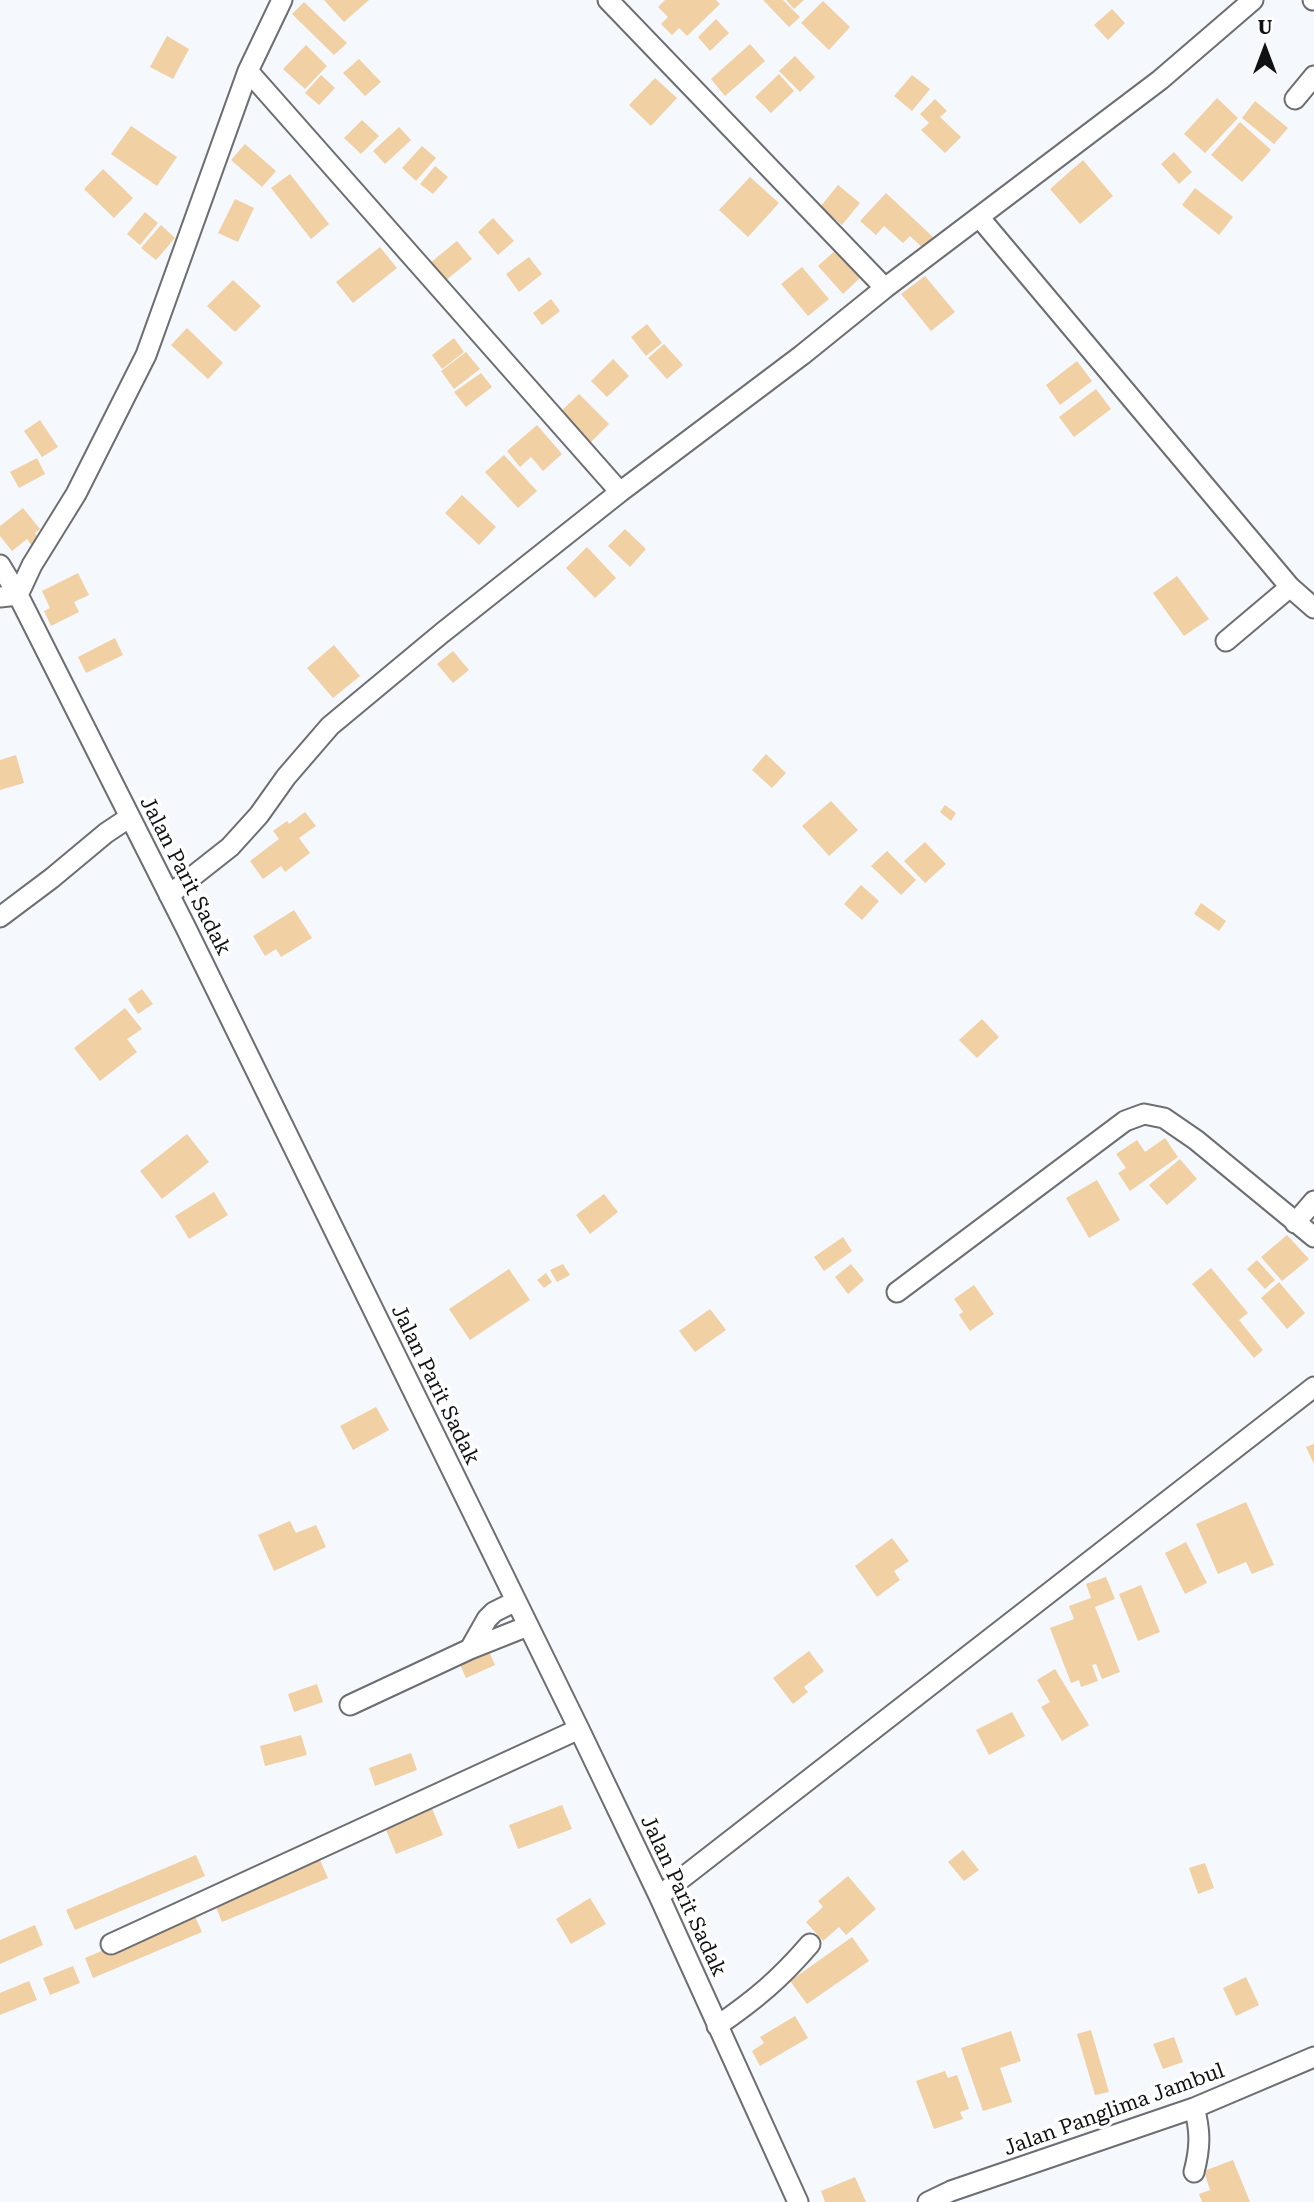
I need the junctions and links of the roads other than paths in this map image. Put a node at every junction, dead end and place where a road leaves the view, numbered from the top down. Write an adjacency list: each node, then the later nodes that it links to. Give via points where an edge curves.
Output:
1 (282, 0): 4 (street)
2 (608, 0): 8 (street)
3 (1253, 0): 7 (street, via 1160,80)
4 (248, 71): 9 (street); 12 (street, via 146,355 76,494)
5 (1314, 76): 6 (street)
6 (1295, 99)
7 (979, 217): 8 (street); 11 (street)
8 (885, 288): 9 (street)
9 (620, 492): 16 (street, via 330,726 230,847)
10 (0, 565): 12 (street, Jalan Parit Sadak)
11 (1290, 587): 13 (street); 14 (street)
12 (9, 596): 15 (street, Jalan Parit Sadak)
13 (1314, 608)
14 (1226, 641)
15 (118, 825): 16 (street, Jalan Parit Sadak); 17 (street)
16 (169, 895): 23 (street, Jalan Parit Sadak)
17 (0, 917)
18 (1314, 1200): 19 (street)
19 (1295, 1223): 20 (street); 21 (street, via 1196,1140 1164,1118 1144,1114 1125,1121)
20 (1314, 1237)
21 (897, 1292)
22 (1314, 1387): 28 (street)
23 (516, 1601): 24 (street, Jalan Parit Sadak); 25 (street, via 487,1619)
24 (528, 1626): 25 (street); 27 (street, Jalan Parit Sadak)
25 (470, 1649): 26 (street)
26 (350, 1704)
27 (579, 1729): 28 (street, Jalan Parit Sadak); 29 (street)
28 (659, 1896): 31 (street, Jalan Parit Sadak)
29 (111, 1944)
30 (810, 1944): 31 (street, via 758,1998)
31 (717, 2026): 35 (street, Jalan Parit Sadak)
32 (1314, 2057): 33 (street, Jalan Panglima Jambul)
33 (1194, 2108): 34 (street, via 1200,2127); 36 (street, Jalan Panglima Jambul)
34 (1194, 2172)
35 (798, 2202)
36 (928, 2202)

